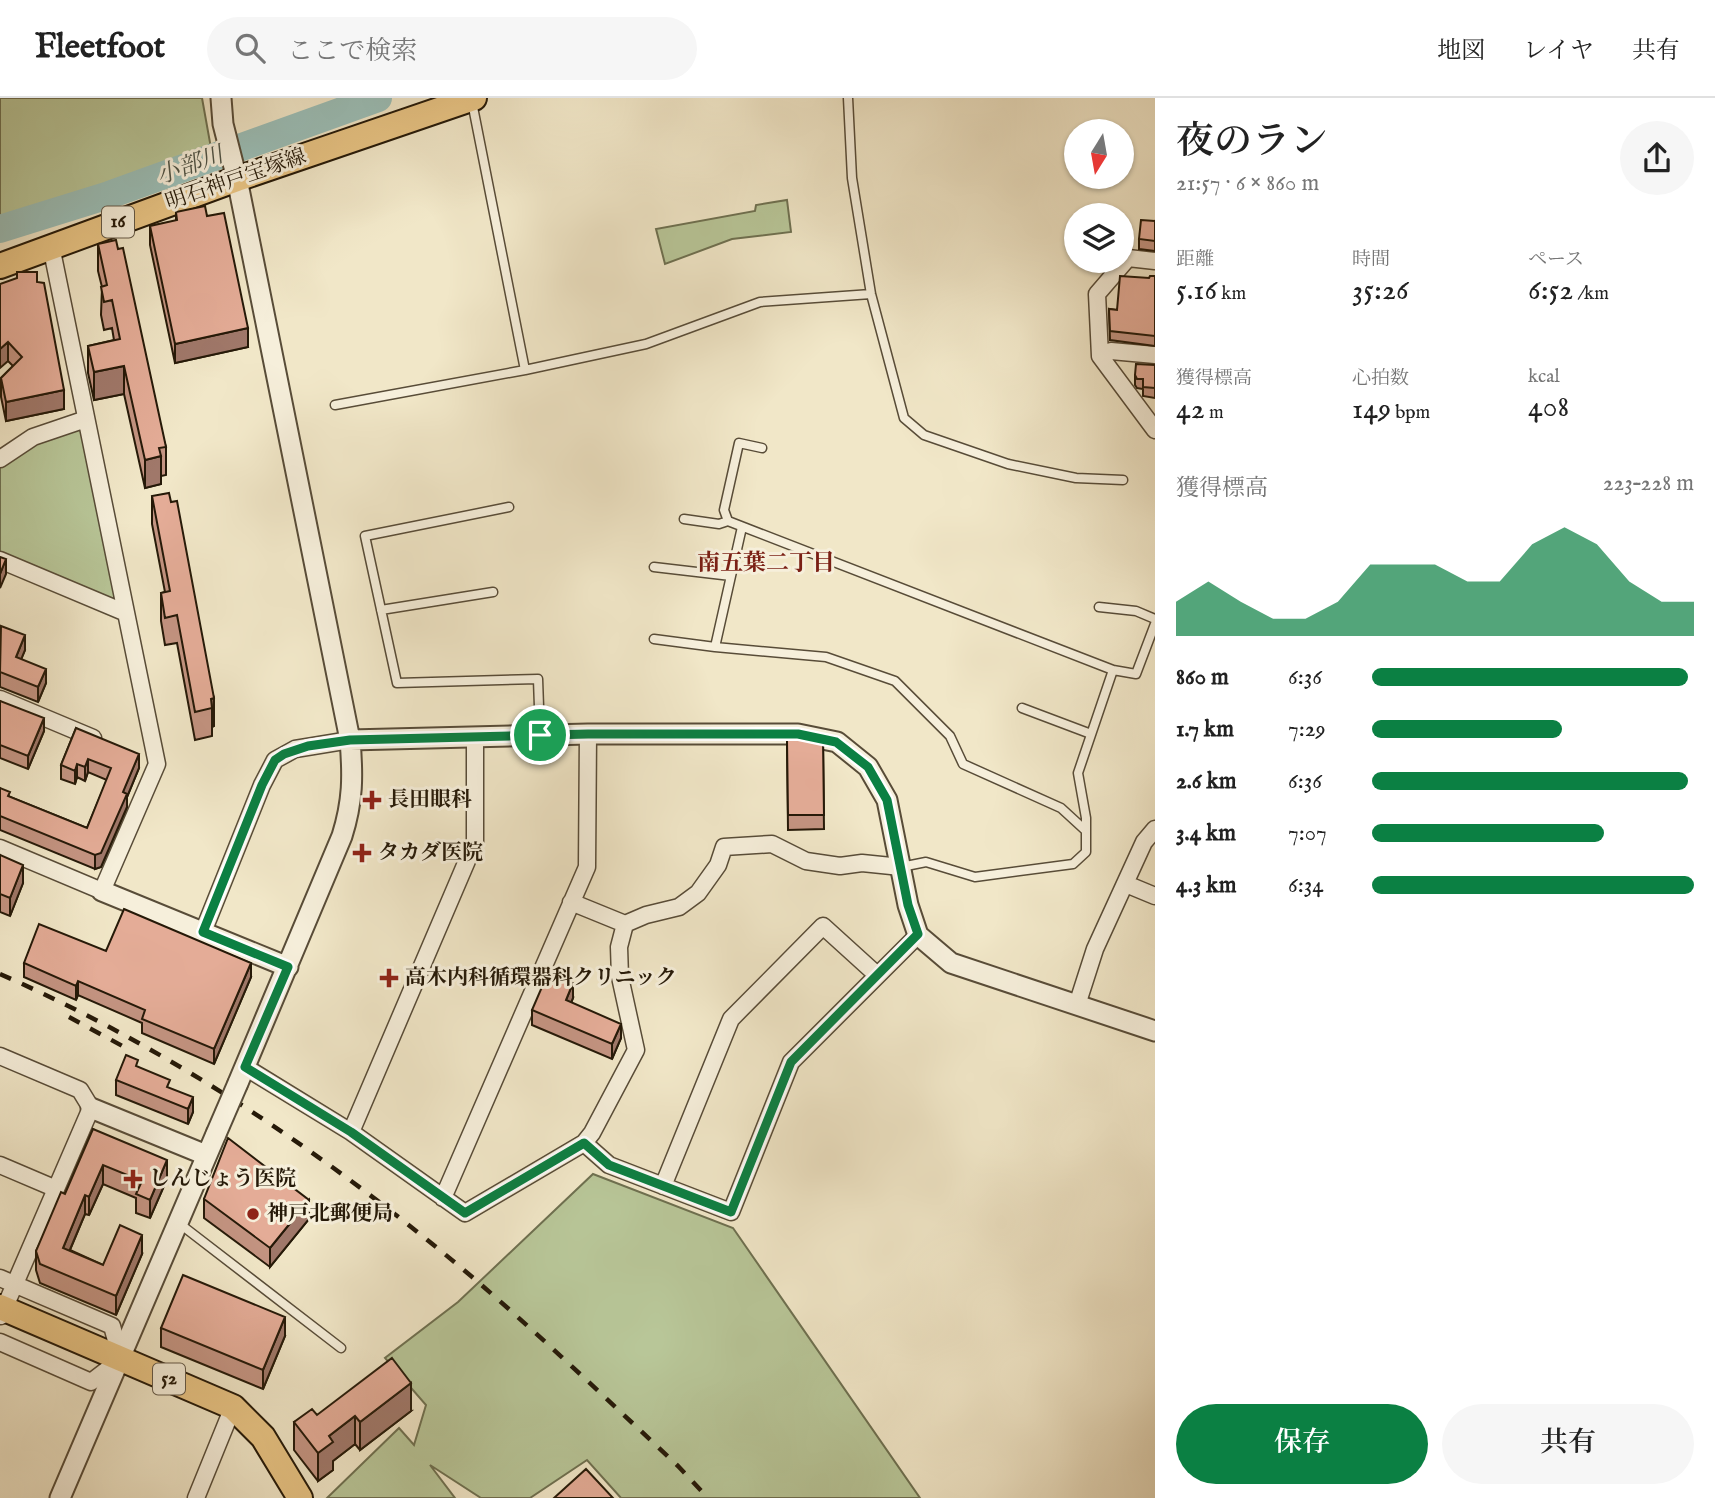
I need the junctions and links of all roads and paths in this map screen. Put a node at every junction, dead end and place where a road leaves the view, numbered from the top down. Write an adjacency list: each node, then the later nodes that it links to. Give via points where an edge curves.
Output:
1 (221, 98): 4 (street)
2 (473, 98): 4 (main road, 明石神戸宝塚線 / 16); 11 (lane)
3 (849, 98): 8 (lane, via 852,178)
4 (235, 173): 5 (main road, 明石神戸宝塚線 / 16); 39 (street)
5 (51, 246): 7 (main road, 明石神戸宝塚線 / 16); 13 (street)
6 (1155, 261): 10 (street, via 1128,258 1097,294)
7 (0, 266)
8 (871, 294): 11 (lane, via 760,302 646,344); 17 (lane, via 904,418 925,435 1008,464 1076,478)
9 (1155, 355): 10 (street, via 1111,351)
10 (1100, 356): 14 (street)
11 (525, 370): 12 (lane)
12 (335, 405)
13 (86, 419): 16 (street, via 33,438); 28 (street)
14 (1155, 430)
15 (762, 448): 20 (lane, via 739,443 724,510)
16 (0, 460)
17 (1124, 480)
18 (509, 507): 27 (lane, via 365,536)
19 (684, 519): 20 (lane)
20 (728, 521): 21 (lane)
21 (742, 527): 24 (lane); 32 (lane)
22 (0, 560): 28 (street)
23 (654, 567): 24 (lane)
24 (731, 576): 31 (lane)
25 (493, 592): 27 (lane)
26 (1099, 607): 29 (lane, via 1136,611)
27 (381, 610): 37 (lane, via 397,683 538,679)
28 (126, 613): 46 (street, via 151,762)
29 (1155, 621): 32 (lane, via 1136,674)
30 (654, 639): 31 (lane)
31 (715, 648): 41 (lane, via 826,657 895,681 950,736 963,764 1061,808)
32 (1113, 670): 36 (lane)
33 (0, 699): 40 (street)
34 (1022, 708): 36 (lane)
35 (588, 734): 37 (street); 44 (street, via 798,734 836,742 868,767 887,800); 48 (street, via 587,867)
36 (1091, 734): 41 (lane, via 1078,773)
37 (540, 735): 38 (street)
38 (475, 737): 39 (street); 59 (street, via 475,842)
39 (350, 740): 50 (street, via 295,749 275,760); 52 (street, via 353,795 348,816)
40 (108, 744)
41 (1085, 830): 44 (lane, via 1086,852 1073,864 975,877 926,862)
42 (1155, 830): 45 (street, via 1144,842)
43 (0, 848): 46 (street)
44 (901, 867): 49 (street, via 817,863 772,844 724,847 718,865 698,893 679,907); 51 (street)
45 (1126, 884): 47 (street); 54 (street, via 1095,949)
46 (102, 891): 50 (street)
47 (1155, 896)
48 (571, 902): 49 (street); 65 (street)
49 (625, 924): 60 (street, via 619,947 620,977 636,1050)
50 (203, 932): 52 (street)
51 (918, 934): 53 (street); 54 (street, via 951,963)
52 (288, 967): 57 (street)
53 (877, 975): 63 (street, via 791,1062 731,1212); 63 (street, via 823,926 730,1019)
54 (1077, 1005): 55 (street)
55 (1155, 1031)
56 (0, 1056): 58 (street, via 80,1090)
57 (242, 1075): 59 (street); 61 (street, bridge)
58 (91, 1108): 61 (street); 64 (street)
59 (351, 1132): 65 (street)
60 (584, 1143): 63 (street, via 609,1165); 65 (street, via 465,1213)
61 (206, 1155): 66 (street)
62 (0, 1165): 64 (street)
63 (663, 1186)
64 (54, 1188): 67 (street)
65 (443, 1198)
66 (177, 1222): 70 (lane); 71 (street)
67 (7, 1281): 68 (street); 71 (street, via 112,1326)
68 (1, 1311): 71 (main road, 52)
69 (0, 1342): 71 (street, via 91,1382)
70 (341, 1348)
71 (121, 1359): 72 (main road, 52); 73 (street)
72 (233, 1407): 74 (street); 75 (main road, 52, via 263,1437)
73 (61, 1498)
74 (196, 1498)
75 (300, 1498)

